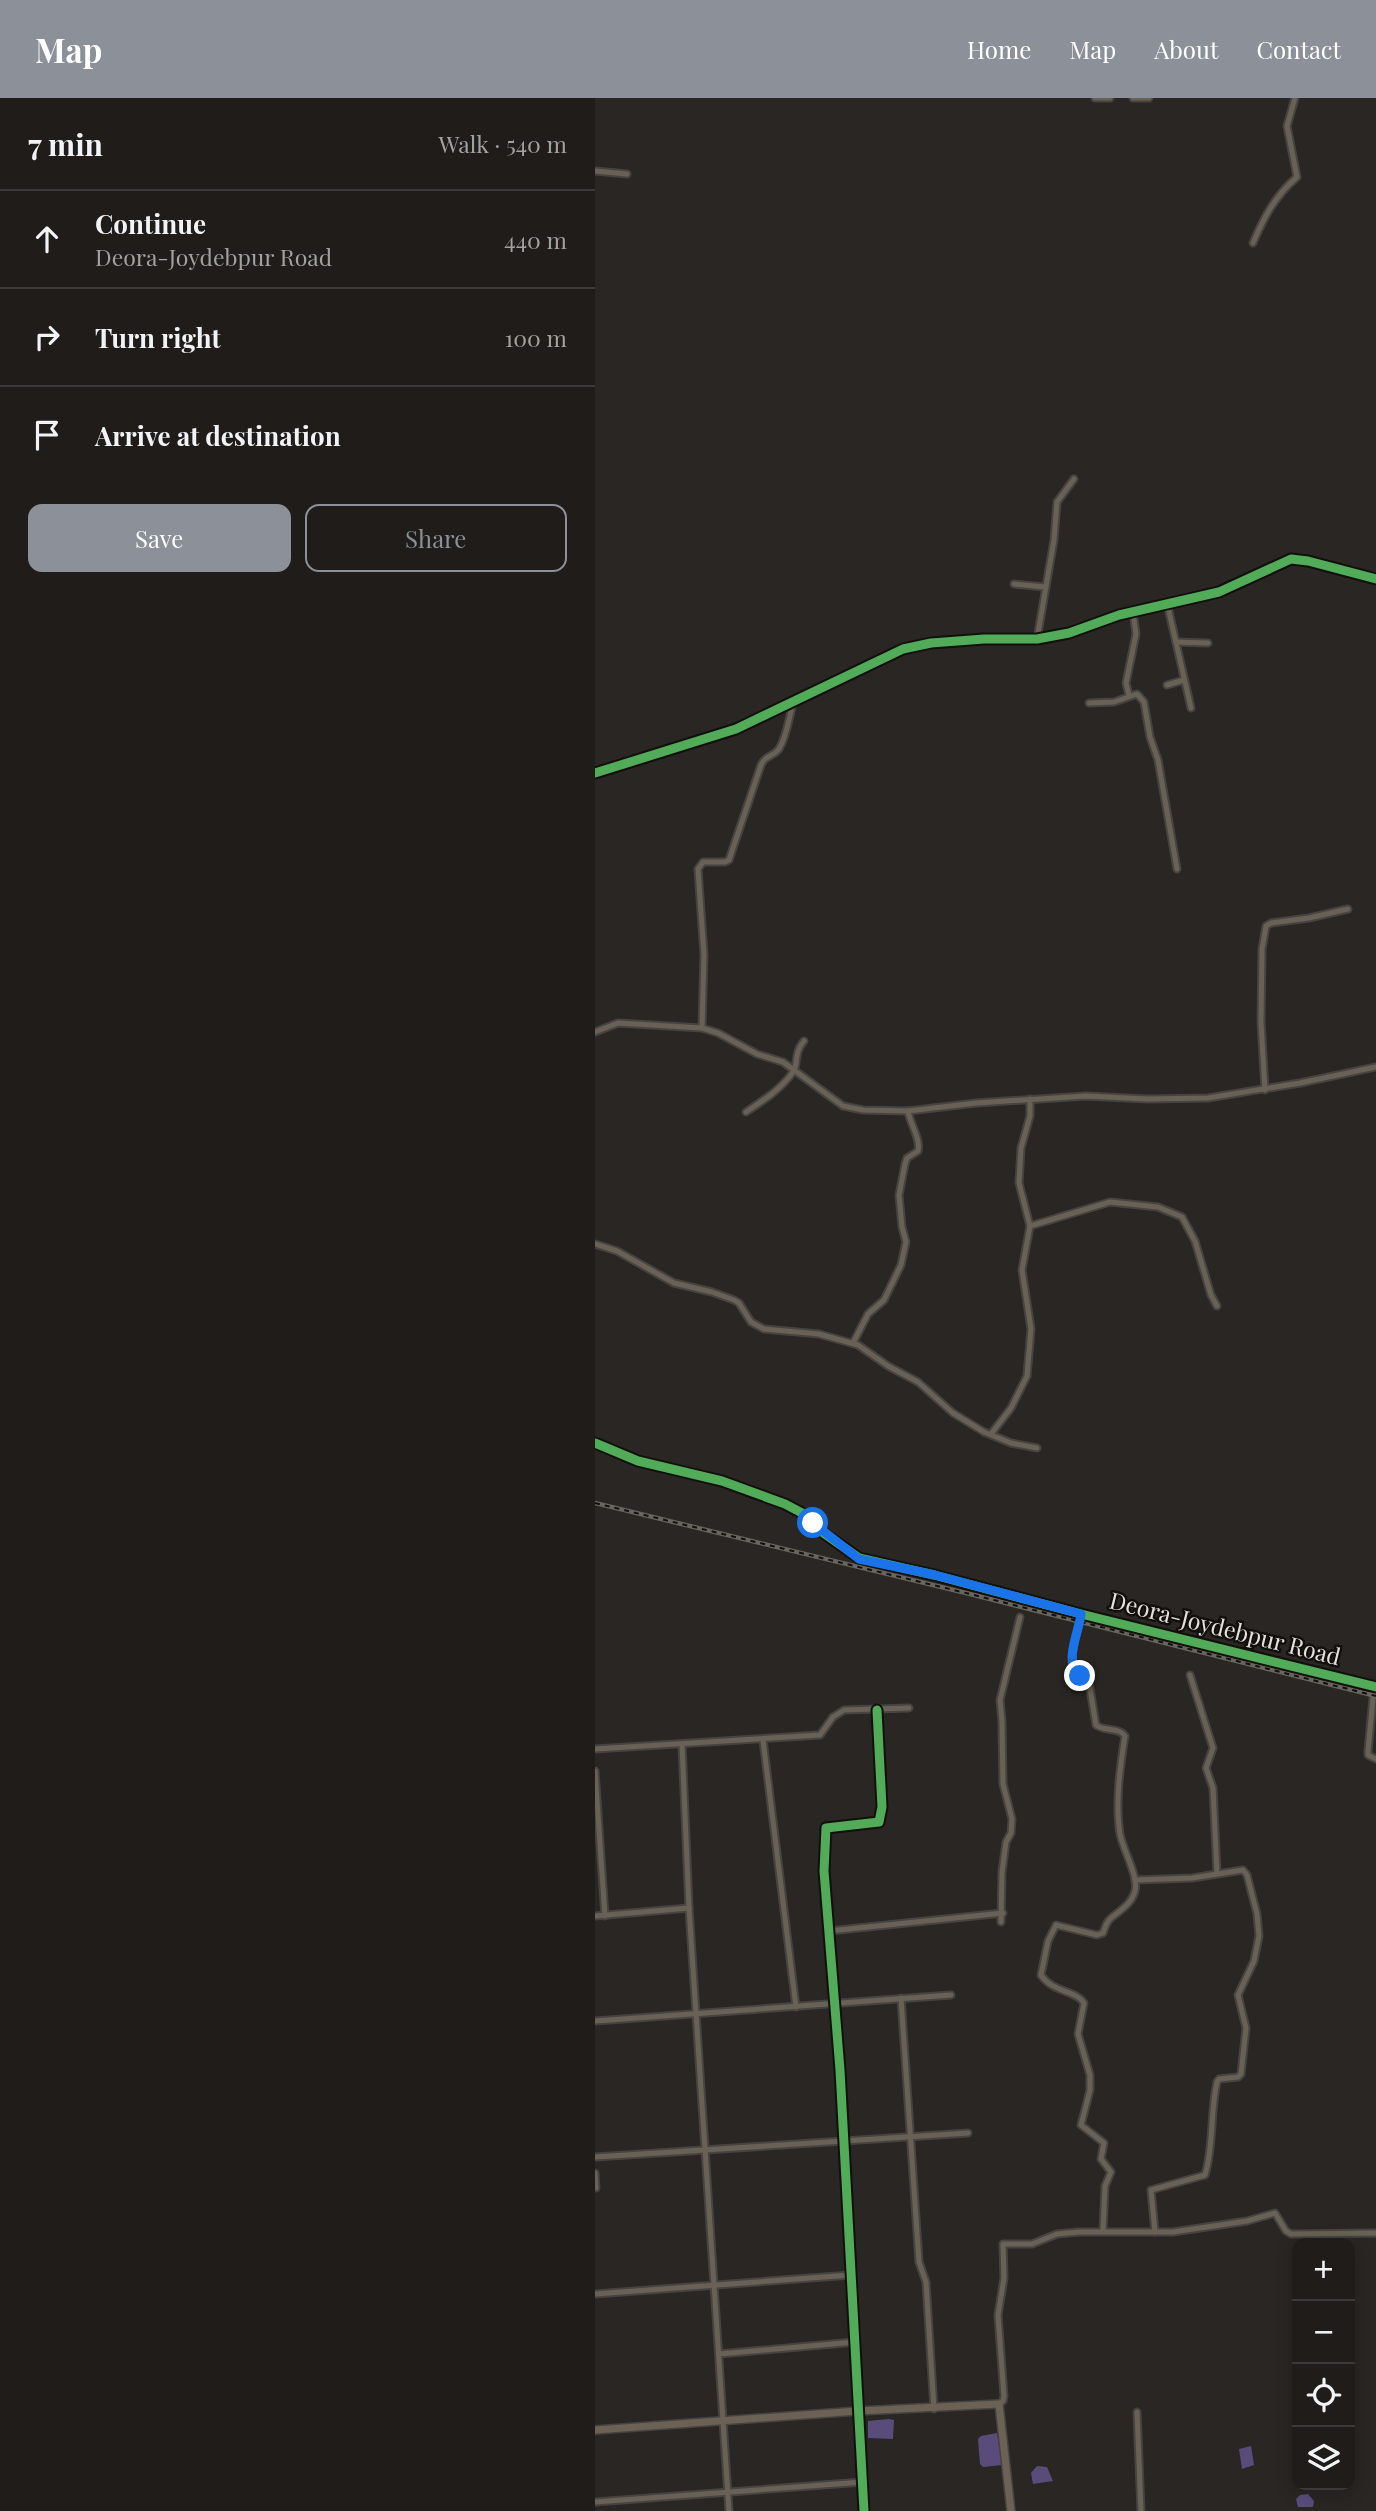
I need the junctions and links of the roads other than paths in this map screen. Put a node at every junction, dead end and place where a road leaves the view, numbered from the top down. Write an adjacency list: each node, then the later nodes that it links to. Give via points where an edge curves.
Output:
1 (1095, 98): 2 (street)
2 (1110, 98)
3 (1133, 98): 4 (street)
4 (1149, 98)
5 (1295, 98): 8 (street, via 1287,125 1297,177 1266,211)
6 (595, 171): 7 (street)
7 (627, 174)
8 (1253, 243)
9 (1074, 479): 12 (street, via 1057,502)
10 (1376, 579): 13 (street, via 1291,559 1219,592)
11 (1014, 584): 12 (street)
12 (1045, 587): 15 (street)
13 (1167, 603): 14 (street); 16 (street)
14 (1133, 612): 15 (street); 20 (street, via 1136,634 1126,683)
15 (1037, 639): 21 (street, via 984,639 903,649)
16 (1176, 642): 17 (street); 18 (street)
17 (1208, 643)
18 (1184, 680): 19 (street); 23 (street)
19 (1167, 685)
20 (1129, 695): 22 (street, via 1114,702); 25 (street, via 1137,694 1144,702)
21 (793, 703): 24 (street, via 736,729); 27 (street, via 778,750 761,765 729,860 703,862 698,869 704,955)
22 (1089, 703)
23 (1191, 708)
24 (595, 773)
25 (1177, 869)
26 (1347, 909): 32 (street, via 1266,926 1261,1022)
27 (702, 1028): 28 (street, via 629,1023); 31 (street)
28 (595, 1032)
29 (804, 1041): 31 (street, via 795,1056)
30 (1376, 1067): 32 (street)
31 (795, 1070): 34 (street, via 843,1106); 35 (street, via 778,1090)
32 (1265, 1090): 33 (street, via 1172,1100)
33 (1030, 1099): 34 (street); 36 (street, via 1019,1183)
34 (908, 1111): 39 (street, via 920,1144 907,1158 899,1195 906,1242 901,1265 884,1300 868,1314)
35 (746, 1112)
36 (1030, 1226): 38 (street, via 1110,1202 1158,1207 1182,1217); 40 (street, via 1022,1270 1031,1329 1027,1376)
37 (595, 1244): 39 (street, via 674,1283 734,1300 751,1322 764,1329 820,1334)
38 (1217, 1306)
39 (853, 1343): 40 (street)
40 (991, 1434): 42 (street)
41 (595, 1443): 43 (street, Deora-Joydebpur Road, via 638,1461 722,1481 785,1504 859,1559)
42 (1037, 1448)
43 (1081, 1614): 46 (street, Deora-Joydebpur Road); 55 (street, via 1073,1650 1075,1673 1089,1683 1096,1725 1125,1736 1120,1832)
44 (1020, 1616): 57 (street, via 1000,1700 1003,1784 1012,1819 1002,1872)
45 (1190, 1675): 54 (street, via 1213,1748 1206,1768 1213,1788)
46 (1376, 1688): 52 (street, via 1368,1751)
47 (909, 1708): 48 (street)
48 (877, 1710): 49 (street, via 844,1710 820,1735); 61 (street, via 879,1822 827,1828 824,1871)
49 (763, 1740): 50 (street); 65 (street)
50 (682, 1744): 51 (street); 56 (street)
51 (595, 1749)
52 (1376, 1759)
53 (595, 1771): 59 (street)
54 (1217, 1873): 55 (street); 76 (street, via 1243,1870 1257,1914 1257,1952 1238,1995 1246,2028 1244,2060 1239,2076 1217,2082 1205,2175 1151,2190)
55 (1135, 1880): 75 (street, via 1134,1895 1108,1921 1103,1933 1056,1925 1041,1972 1052,1987 1084,2003 1078,2034 1090,2083 1081,2125 1104,2143 1101,2159 1111,2172 1105,2186)
56 (689, 1908): 59 (street); 66 (street)
57 (1003, 1913): 60 (street); 61 (street)
58 (595, 1916): 59 (street)
59 (605, 1916)
60 (1001, 1922)
61 (829, 1931): 64 (street)
62 (951, 1995): 63 (street)
63 (901, 1998): 64 (street); 69 (street)
64 (834, 2004): 65 (street); 70 (street)
65 (796, 2007): 66 (street)
66 (696, 2014): 67 (street); 71 (street)
67 (595, 2021)
68 (968, 2133): 69 (street)
69 (910, 2137): 70 (street); 84 (street)
70 (843, 2141): 71 (street); 78 (street)
71 (705, 2151): 72 (street); 79 (street)
72 (595, 2157)
73 (595, 2173): 74 (street)
74 (596, 2188)
75 (1103, 2231): 76 (street); 83 (street, via 1057,2234 1032,2244 1003,2244 998,2315 1005,2396)
76 (1154, 2232): 77 (street, via 1247,2221 1275,2213 1291,2234)
77 (1376, 2233)
78 (851, 2275): 79 (street); 81 (street)
79 (713, 2287): 80 (street); 82 (street)
80 (595, 2294)
81 (855, 2342): 82 (street); 85 (street)
82 (719, 2354): 87 (street)
83 (999, 2404): 84 (main road); 94 (main road)
84 (934, 2409): 85 (main road)
85 (858, 2411): 87 (main road); 89 (street)
86 (1137, 2413): 95 (street)
87 (723, 2422): 88 (main road); 90 (street)
88 (595, 2430)
89 (863, 2482): 90 (street); 93 (street)
90 (727, 2492): 91 (street); 92 (street)
91 (595, 2502)
92 (729, 2511)
93 (864, 2511)
94 (1011, 2511)
95 (1141, 2511)

